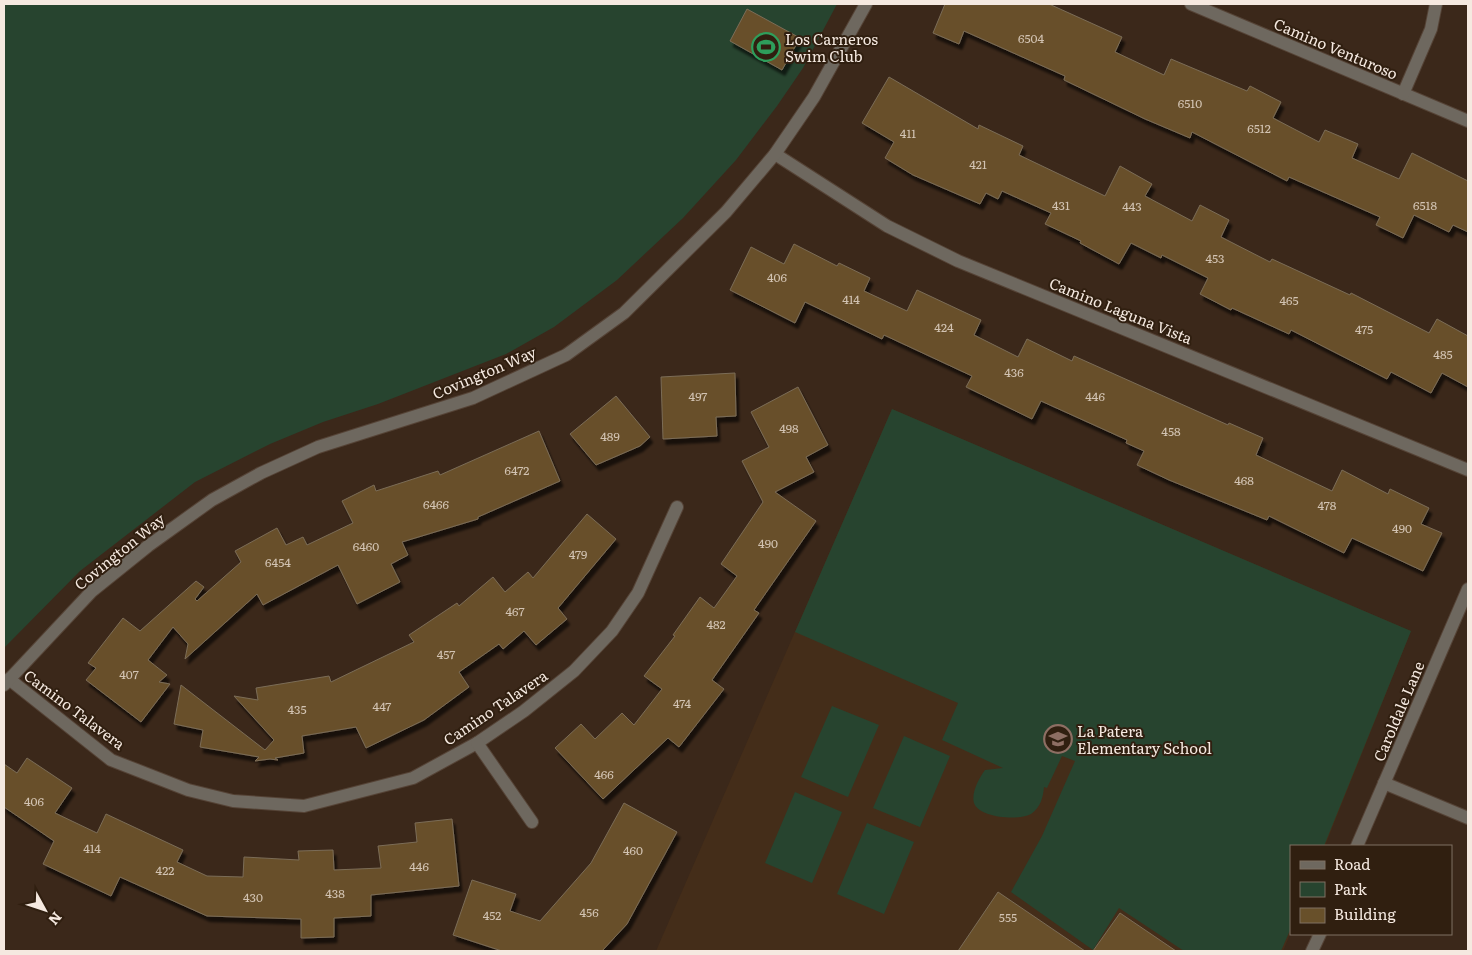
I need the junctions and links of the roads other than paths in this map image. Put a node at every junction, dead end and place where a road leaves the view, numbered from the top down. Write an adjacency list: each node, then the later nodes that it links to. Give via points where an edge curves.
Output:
1 (866, 4): 6 (street, Covington Way, via 814,97)
2 (1191, 4): 4 (street, Camino Venturoso)
3 (1436, 4): 4 (street, via 1431,29)
4 (1403, 94): 5 (street, Camino Venturoso)
5 (1468, 120)
6 (775, 154): 7 (street, Camino Laguna Vista, via 887,226 958,261); 10 (street, Covington Way, via 726,212 624,313 566,355 473,398 318,447 212,500 92,591)
7 (1468, 470)
8 (677, 507): 11 (street, Camino Talavera, via 638,593 612,631 574,671)
9 (1468, 589): 12 (street, Caroldale Lane)
10 (6, 682): 11 (street, Camino Talavera, via 111,760 188,790 233,801 304,806 413,778)
11 (477, 743): 14 (street)
12 (1384, 783): 13 (street); 15 (street, Caroldale Lane)
13 (1468, 818)
14 (532, 822)
15 (1357, 845)
16 (1320, 935): 17 (street)
17 (1312, 951)

